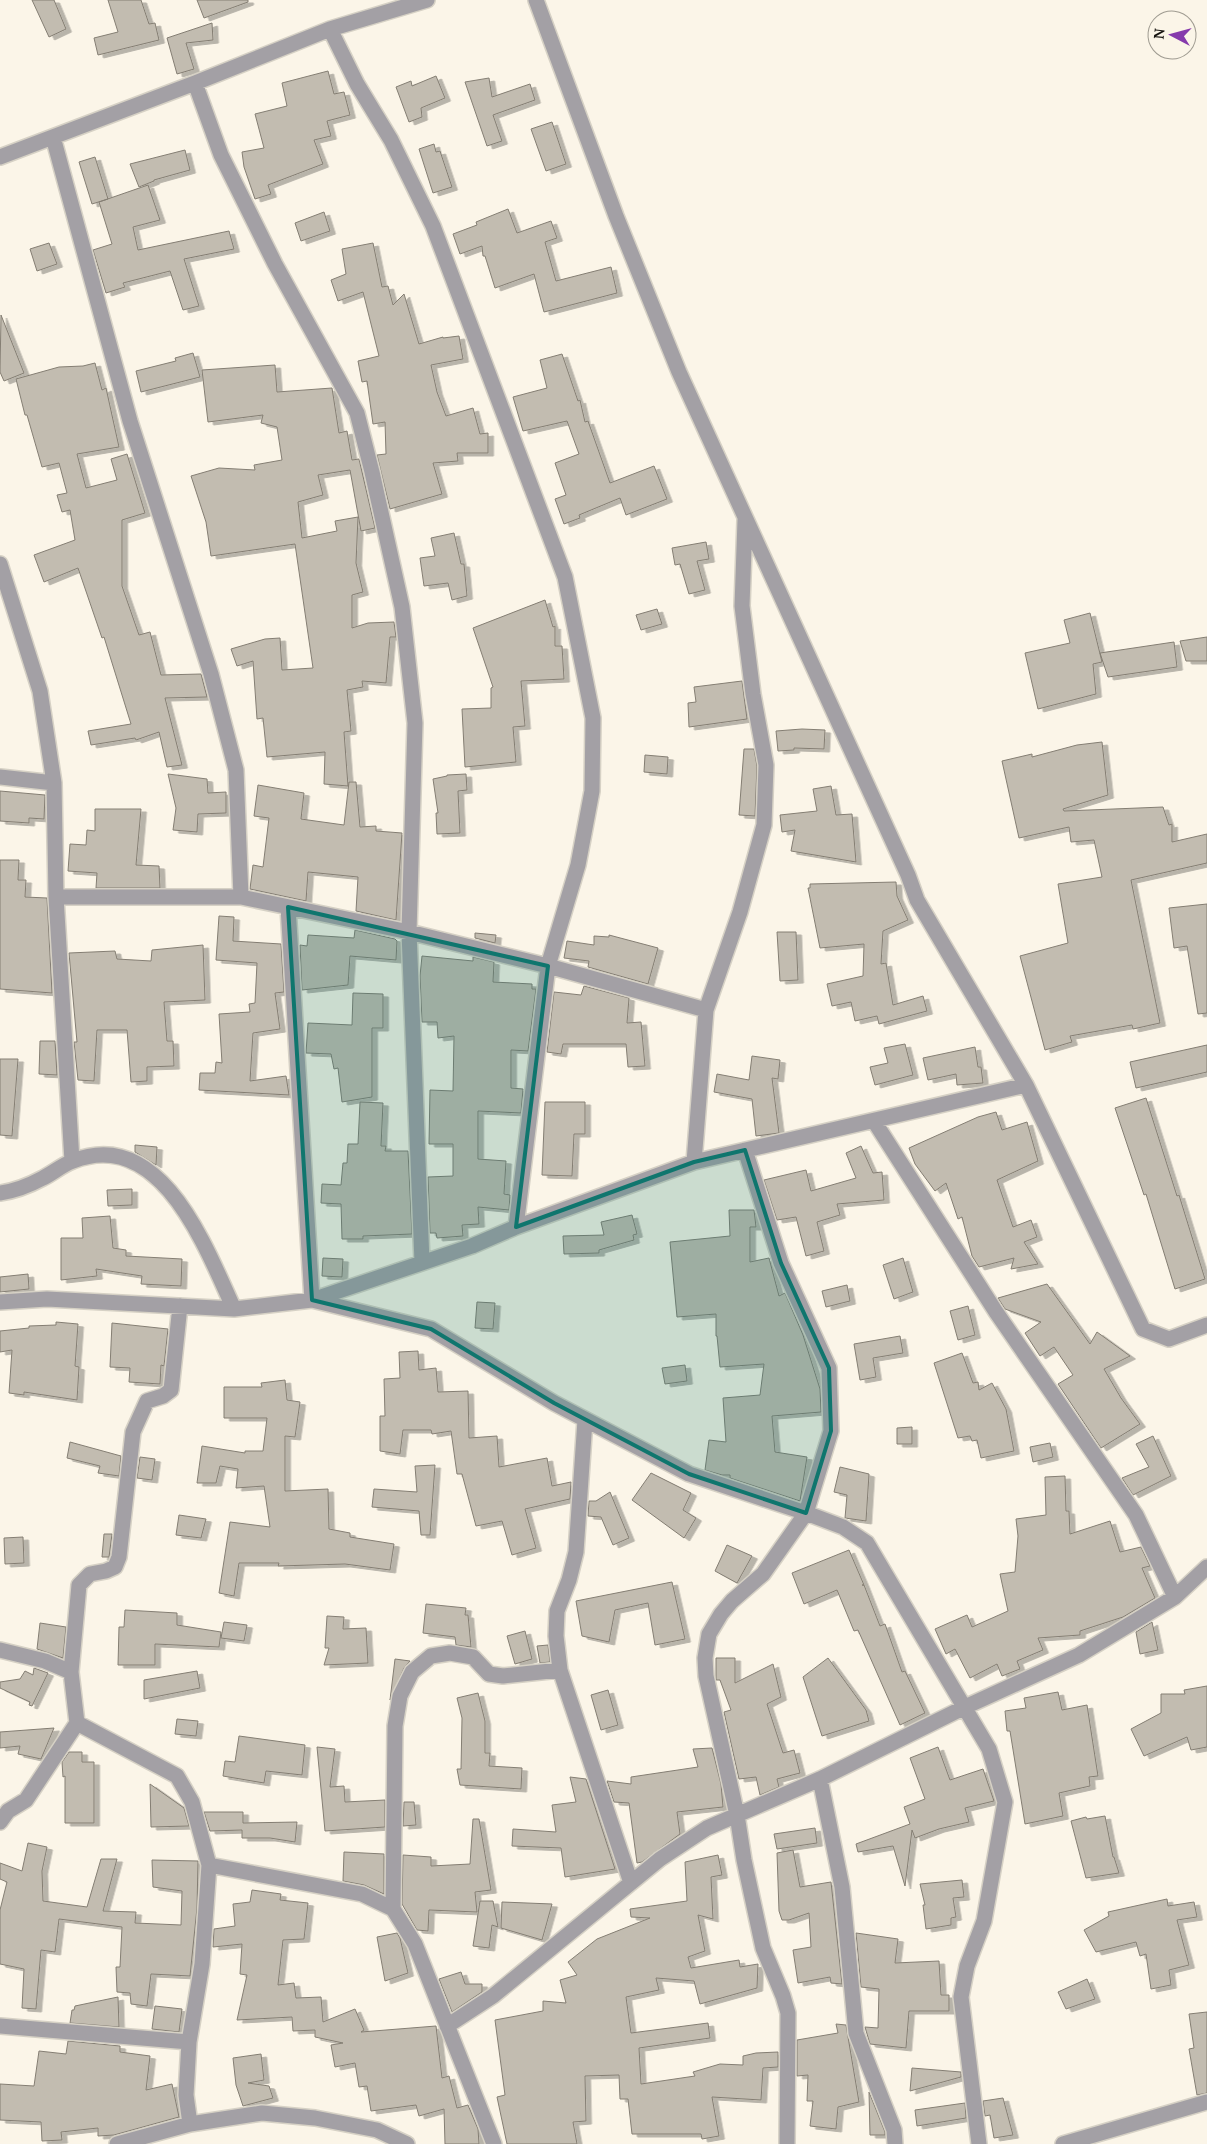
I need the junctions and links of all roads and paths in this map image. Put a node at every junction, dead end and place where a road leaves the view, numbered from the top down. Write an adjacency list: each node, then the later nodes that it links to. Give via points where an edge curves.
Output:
1 (427, 0): 3 (street)
2 (536, 0): 7 (street, via 616,216 675,363)
3 (330, 29): 4 (street); 15 (street, via 357,84 391,140 433,226 565,576 593,718 592,791 578,865)
4 (195, 83): 5 (street); 14 (street, via 221,155 357,412 402,607 414,723)
5 (53, 137): 6 (street); 12 (street, via 130,420 211,674 236,770)
6 (0, 156)
7 (745, 516): 16 (street, via 742,606 766,765 764,825 740,912); 17 (street, via 918,900)
8 (0, 564): 10 (street, via 40,691)
9 (0, 777): 10 (street)
10 (54, 783): 11 (street)
11 (56, 897): 12 (street); 20 (street)
12 (240, 897): 13 (street)
13 (288, 907): 14 (street); 25 (street)
14 (409, 932): 15 (street); 24 (street)
15 (548, 966): 16 (street); 23 (street)
16 (706, 1010): 21 (street)
17 (1026, 1084): 18 (street); 29 (street, via 1143,1329 1169,1339)
18 (874, 1121): 19 (street); 33 (street, via 996,1312 1136,1515)
19 (745, 1150): 21 (street); 31 (street, via 781,1263 829,1368 831,1430)
20 (72, 1161): 22 (street, via 41,1179); 28 (street, via 100,1154 127,1157 147,1168 198,1230)
21 (694, 1162): 23 (street)
22 (0, 1193)
23 (516, 1227): 24 (street)
24 (422, 1262): 25 (street)
25 (312, 1300): 28 (street); 30 (street, via 431,1329)
26 (0, 1302): 27 (street, via 46,1299)
27 (180, 1306): 28 (street); 36 (street, via 171,1390 147,1400 133,1432 119,1557 115,1566 90,1574 79,1585)
28 (234, 1309)
29 (1207, 1325)
30 (586, 1420): 31 (street, via 688,1474); 35 (street, via 576,1552 557,1611)
31 (806, 1513): 37 (street, via 843,1528 867,1543); 40 (street, via 763,1574 732,1601 709,1634 706,1676)
32 (1207, 1567): 33 (street)
33 (1175, 1597): 37 (street, via 1079,1655)
34 (0, 1650): 36 (street, via 45,1661)
35 (560, 1670): 43 (street); 44 (street, via 503,1676 489,1674 473,1657 450,1653 430,1656 412,1672 400,1696 395,1726)
36 (71, 1672): 38 (street)
37 (965, 1708): 39 (street); 55 (street, via 990,1749 1005,1802 984,1921 967,1966 961,1997)
38 (77, 1723): 41 (street, via 26,1800 8,1811); 42 (street, via 177,1776 192,1802)
39 (820, 1779): 40 (street); 54 (street, via 842,1887 856,2033 894,2130)
40 (737, 1815): 43 (street, via 707,1828); 53 (street, via 763,1948 788,2013)
41 (0, 1822)
42 (208, 1865): 44 (street, via 362,1894); 47 (street, via 202,1964)
43 (631, 1883): 46 (street, via 493,1996)
44 (393, 1909): 46 (street, via 415,1944)
45 (0, 2026): 47 (street)
46 (447, 2026): 52 (street)
47 (189, 2042): 49 (street, via 186,2095)
48 (1207, 2102): 56 (street)
49 (190, 2124): 50 (street); 51 (street, via 262,2113 315,2118 377,2130)
50 (117, 2144)
51 (407, 2144)
52 (494, 2144)
53 (787, 2144)
54 (895, 2144)
55 (979, 2144)
56 (1063, 2144)

